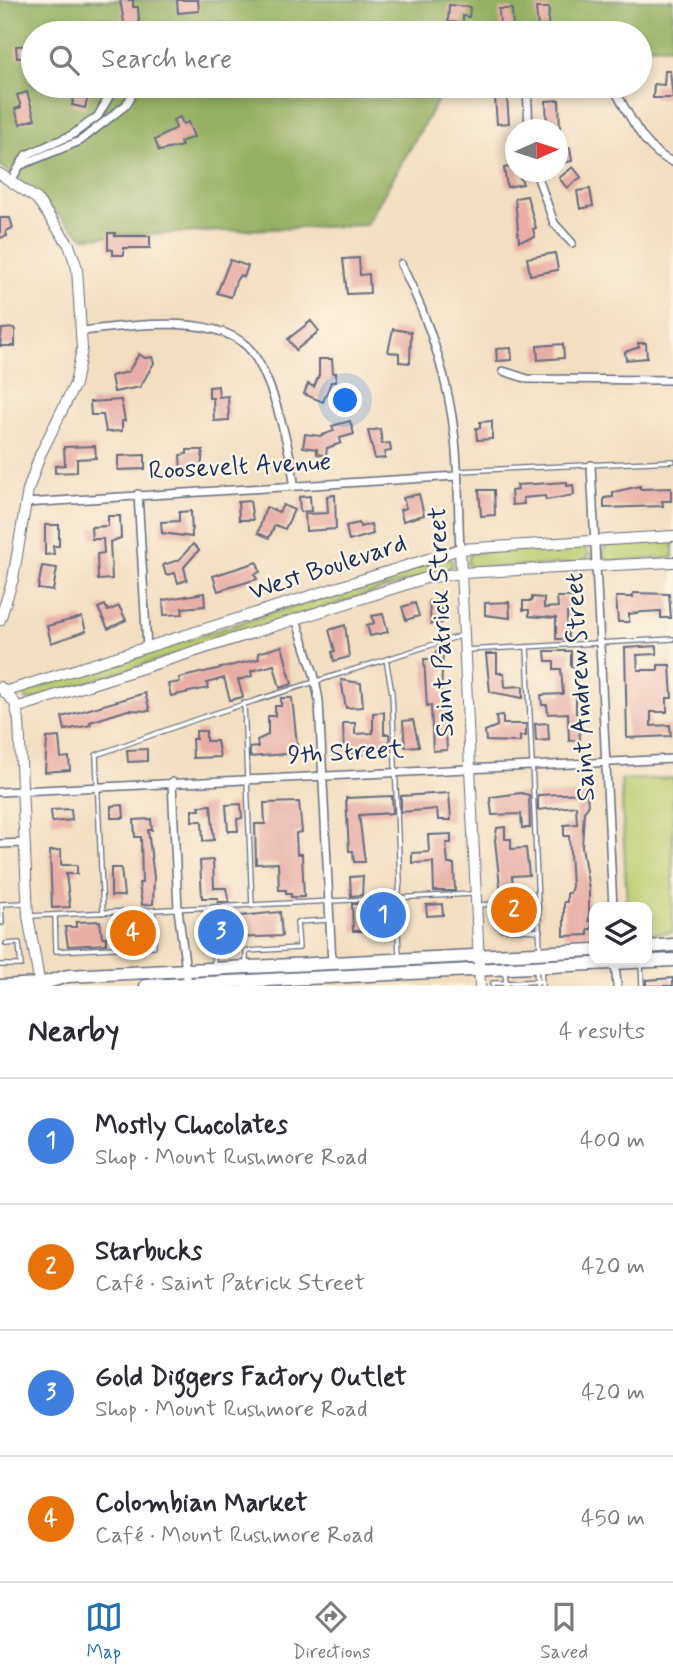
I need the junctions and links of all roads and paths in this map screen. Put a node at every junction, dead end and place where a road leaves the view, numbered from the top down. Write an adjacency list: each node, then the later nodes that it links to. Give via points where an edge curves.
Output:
1 (108, 98): 7 (street, via 86,127 33,150)
2 (130, 98): 7 (street, via 80,141)
3 (528, 98): 5 (street)
4 (619, 98): 6 (street, via 649,146)
5 (528, 119)
6 (673, 162)
7 (21, 166): 9 (street)
8 (0, 174): 9 (street)
9 (10, 181): 13 (street, via 37,199 69,245 77,268)
10 (540, 182): 11 (street, via 554,222)
11 (572, 243)
12 (401, 264): 18 (street, Saint Patrick Street, via 436,351 452,421)
13 (82, 331): 19 (street, via 197,326 227,334 251,350 274,396); 21 (street, via 75,384 40,455)
14 (503, 371): 15 (street, via 527,379)
15 (673, 380)
16 (673, 461): 17 (lane)
17 (591, 465): 18 (lane); 23 (street, Saint Andrew Street)
18 (457, 474): 19 (street, Roosevelt Avenue); 24 (street, Saint Patrick Street)
19 (294, 484): 20 (street, Roosevelt Avenue)
20 (138, 494): 21 (street, Roosevelt Avenue); 34 (street)
21 (25, 503): 29 (street, via 13,579)
22 (673, 536): 23 (street, West Boulevard)
23 (594, 540): 24 (street, West Boulevard); 26 (street, Saint Andrew Street)
24 (460, 549): 27 (street, Saint Patrick Street); 34 (street, West Boulevard)
25 (673, 562): 26 (street, West Boulevard)
26 (596, 566): 27 (street, West Boulevard); 32 (street, Saint Andrew Street)
27 (461, 573): 28 (street, West Boulevard, via 426,578); 30 (street, Saint Patrick Street)
28 (296, 619): 37 (street); 40 (street, West Boulevard)
29 (0, 620)
30 (464, 634): 35 (street, Saint Patrick Street); 36 (lane)
31 (673, 640): 32 (lane)
32 (599, 642): 33 (lane); 42 (street, Saint Andrew Street)
33 (527, 647): 35 (lane); 43 (lane)
34 (147, 648): 38 (street, West Boulevard)
35 (464, 650): 44 (street, Saint Patrick Street)
36 (386, 659): 37 (lane); 45 (lane)
37 (316, 682): 39 (lane); 46 (street)
38 (2, 689): 40 (street)
39 (244, 704): 47 (lane); 49 (lane, via 96,755)
40 (16, 708): 50 (street)
41 (673, 759): 42 (street, 9th Street)
42 (606, 762): 43 (street, 9th Street); 57 (street, Saint Andrew Street)
43 (532, 767): 44 (street, 9th Street); 71 (lane)
44 (469, 769): 45 (street, 9th Street); 55 (street, Saint Patrick Street)
45 (396, 771): 46 (street, 9th Street); 54 (lane)
46 (322, 775): 47 (street, 9th Street); 56 (street)
47 (246, 779): 48 (street, 9th Street); 61 (lane)
48 (172, 782): 49 (street, 9th Street); 63 (street)
49 (97, 786): 50 (street, 9th Street); 65 (lane)
50 (22, 790): 51 (street, 9th Street); 52 (street)
51 (0, 792)
52 (25, 843): 53 (street); 58 (street)
53 (0, 844)
54 (398, 897): 55 (lane); 56 (lane); 79 (lane)
55 (475, 899): 60 (lane); 82 (street, Saint Patrick Street)
56 (329, 900): 61 (lane); 68 (street)
57 (613, 902)
58 (27, 903): 59 (lane); 67 (street)
59 (0, 904): 69 (lane)
60 (492, 904): 70 (lane, via 501,929); 70 (lane, via 527,899 531,902)
61 (252, 906): 62 (lane)
62 (205, 908): 63 (lane); 89 (lane, via 207,950 214,957)
63 (178, 909): 64 (lane); 91 (street)
64 (153, 911): 65 (lane); 66 (lane, via 154,946 56,951)
65 (103, 913): 66 (lane)
66 (55, 915): 67 (lane)
67 (28, 916): 72 (street)
68 (330, 920): 88 (lane, via 297,922 299,948 246,951); 90 (street)
69 (2, 923)
70 (531, 928): 71 (lane)
71 (540, 930): 83 (lane)
72 (32, 942): 73 (lane); 96 (street)
73 (19, 943): 74 (lane); 84 (lane, via 21,965)
74 (6, 944)
75 (673, 945): 76 (highway)
76 (652, 947)
77 (589, 951): 83 (highway)
78 (673, 960): 81 (highway)
79 (399, 961): 82 (highway); 90 (highway)
80 (589, 961): 83 (highway)
81 (652, 961)
82 (479, 962): 83 (highway); 87 (highway); 90 (highway); 99 (street, Saint Patrick Street)
83 (539, 962): 87 (highway); 93 (lane)
84 (0, 965)
85 (615, 965): 101 (street)
86 (640, 965): 102 (lane)
87 (505, 967): 94 (lane)
88 (247, 968): 89 (highway); 90 (highway)
89 (215, 970): 91 (highway)
90 (333, 975): 92 (highway)
91 (187, 980): 92 (highway); 96 (highway, via 55,977); 98 (highway)
92 (263, 983)
93 (540, 983): 95 (lane)
94 (506, 984): 95 (lane); 100 (lane)
95 (527, 984)
96 (41, 985): 97 (highway)
97 (0, 986)
98 (145, 986)
99 (480, 986)
100 (493, 986)
101 (617, 986)
102 (642, 986)

